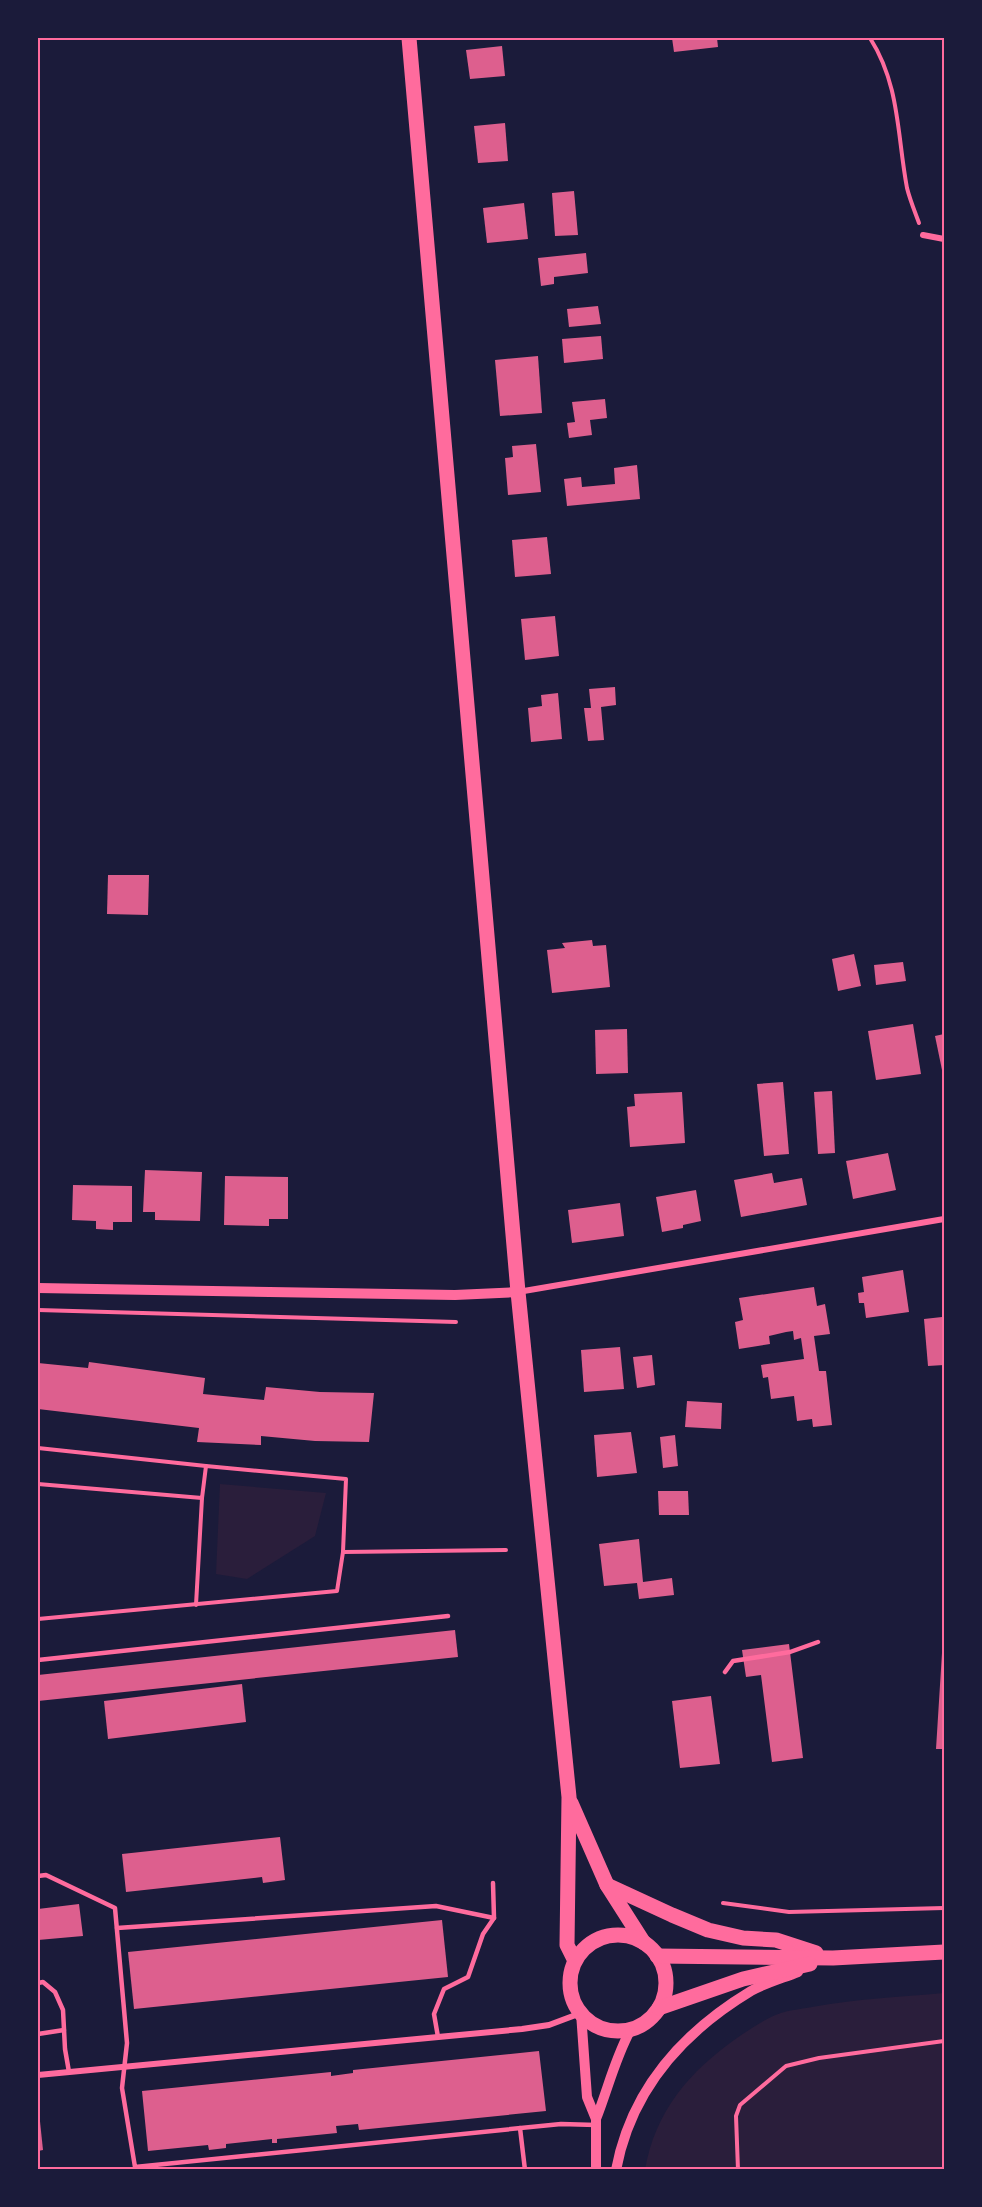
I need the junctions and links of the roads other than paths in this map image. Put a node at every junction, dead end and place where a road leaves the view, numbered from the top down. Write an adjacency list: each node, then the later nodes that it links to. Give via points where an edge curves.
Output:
1 (409, 38): 6 (main road)
2 (923, 235): 3 (street)
3 (945, 239)
4 (945, 1219): 6 (street)
5 (38, 1288): 6 (street, via 455,1295)
6 (518, 1292): 11 (main road)
7 (448, 1616): 9 (lane)
8 (818, 1642): 10 (lane, via 790,1652 734,1662)
9 (38, 1660)
10 (725, 1672)
11 (569, 1797): 14 (main road); 21 (main road, via 567,1945)
12 (38, 1876): 16 (lane, via 46,1875 115,1908)
13 (493, 1883): 15 (lane)
14 (607, 1885): 17 (main road); 20 (main road, via 708,1930 776,1940)
15 (494, 1918): 16 (lane, via 436,1906); 28 (lane, via 483,1934 468,1977 444,1989 434,2014)
16 (117, 1928): 29 (lane, via 127,2043)
17 (644, 1943): 19 (main road); 21 (main road, via 630,1937 600,1939)
18 (945, 1952): 20 (main road)
19 (657, 1956): 20 (main road); 23 (main road, via 666,1976)
20 (833, 1958): 23 (main road, via 742,1979); 36 (street, via 752,1990 687,2038 643,2096 627,2127)
21 (575, 1961): 24 (main road, via 571,1992)
22 (38, 1983): 26 (lane, via 43,1982 55,1992 63,2010)
23 (659, 2008): 25 (main road)
24 (581, 2013): 25 (main road, via 603,2029); 28 (street, via 549,2025); 32 (street, via 587,2097)
25 (631, 2029): 32 (street)
26 (64, 2030): 27 (lane); 30 (lane)
27 (38, 2034)
28 (438, 2037): 29 (street)
29 (123, 2067): 30 (street); 33 (lane, via 122,2088 135,2167)
30 (69, 2072): 31 (street)
31 (38, 2075)
32 (596, 2122): 33 (lane); 35 (street)
33 (520, 2128): 34 (lane)
34 (525, 2169)
35 (596, 2169)
36 (616, 2169)

